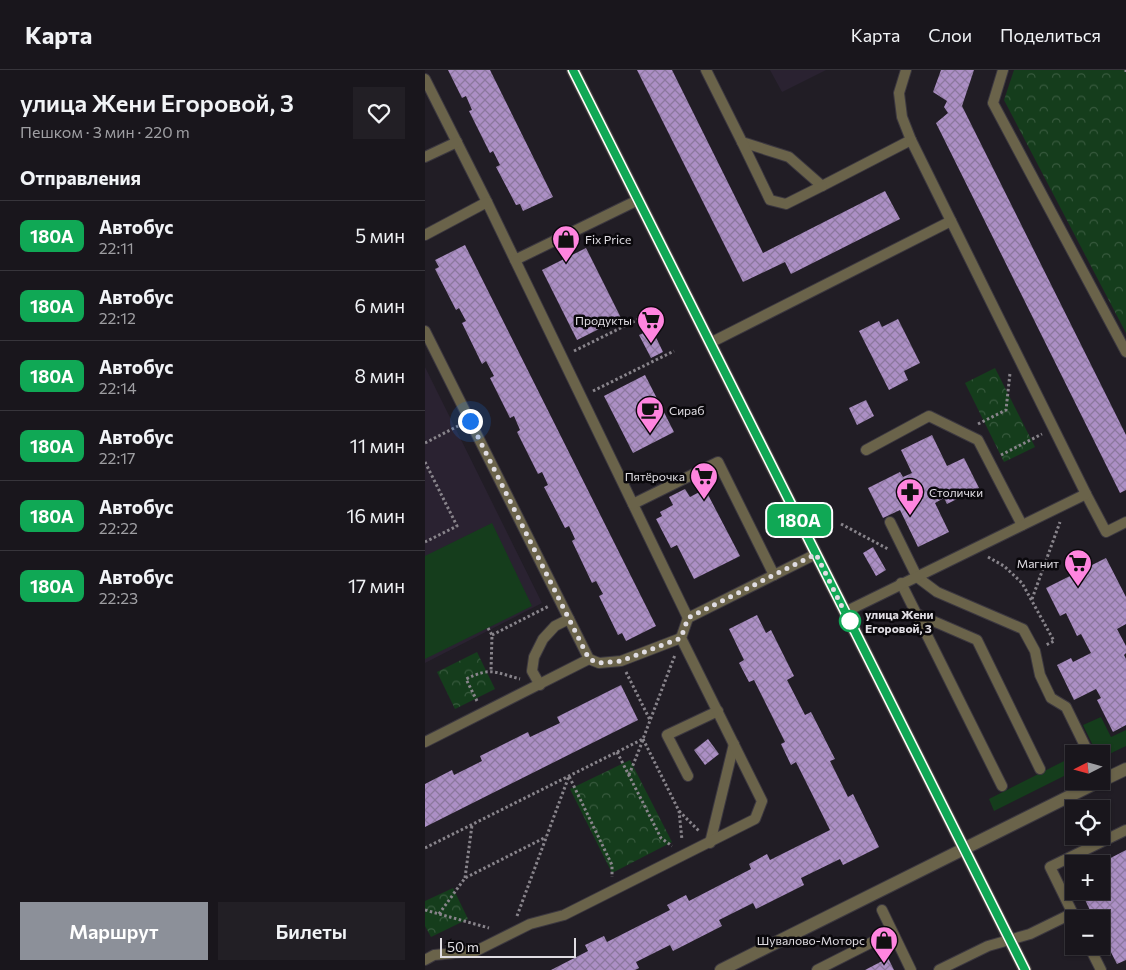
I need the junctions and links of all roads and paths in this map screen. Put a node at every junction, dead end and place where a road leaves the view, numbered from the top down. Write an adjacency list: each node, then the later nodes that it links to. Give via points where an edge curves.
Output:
1 (573, 70): 11 (street)
2 (706, 70): 8 (lane)
3 (906, 70): 6 (lane, via 899,93 902,117)
4 (1003, 70): 20 (lane, via 993,103)
5 (425, 80): 7 (lane)
6 (911, 140): 10 (lane); 13 (lane)
7 (457, 142): 9 (lane); 12 (lane)
8 (742, 142): 10 (lane, via 789,157); 10 (lane, via 771,200 786,204)
9 (425, 158)
10 (822, 186)
11 (638, 200): 15 (lane); 18 (street)
12 (487, 202): 14 (lane); 15 (lane)
13 (951, 220): 18 (lane); 25 (lane)
14 (425, 235)
15 (515, 260): 21 (lane)
16 (655, 311): 21 (path)
17 (425, 331): 24 (lane)
18 (710, 343): 40 (street)
19 (674, 351): 23 (path)
20 (1126, 352)
21 (562, 357): 23 (lane)
22 (1010, 372): 26 (path, via 1006,410 977,425)
23 (581, 396): 32 (lane)
24 (470, 421): 27 (path); 46 (lane)
25 (1054, 428): 29 (path); 31 (lane)
26 (970, 436): 28 (lane, via 929,416); 29 (lane, via 978,440)
27 (425, 443)
28 (866, 450)
29 (989, 461): 37 (lane)
30 (425, 462): 38 (path, via 457,526)
31 (1086, 494): 33 (lane); 35 (lane, via 1105,532)
32 (633, 504): 42 (lane, via 718,462); 49 (lane)
33 (1067, 504): 37 (lane); 45 (path)
34 (890, 522): 41 (lane)
35 (1126, 522)
36 (841, 524): 41 (path)
37 (1022, 525): 39 (lane)
38 (425, 542)
39 (973, 549): 43 (lane); 45 (path, via 1003,566 1022,583)
40 (816, 554): 42 (lane); 47 (street)
41 (908, 560): 43 (lane)
42 (774, 575): 49 (lane)
43 (917, 577): 44 (lane); 54 (lane, via 937,592 1023,629)
44 (901, 583): 47 (lane); 48 (lane)
45 (1031, 599): 54 (path, via 1054,641)
46 (560, 600): 50 (lane); 52 (path)
47 (845, 612): 81 (street)
48 (917, 614): 67 (lane, via 977,640); 73 (lane)
49 (688, 618): 53 (lane)
50 (569, 619): 55 (lane); 58 (lane, via 555,626 543,639 534,657 532,671)
51 (489, 628): 52 (path)
52 (492, 635): 57 (path)
53 (681, 638): 56 (lane); 59 (lane); 61 (path)
54 (1035, 651): 65 (lane, via 1040,675 1051,698 1066,707)
55 (589, 659): 56 (lane, via 599,663); 58 (lane)
56 (621, 661): 61 (path)
57 (491, 670): 58 (path); 60 (path, via 466,679)
58 (540, 685): 60 (lane)
59 (718, 711): 64 (lane); 71 (lane, via 667,735)
60 (483, 713): 63 (lane)
61 (650, 720): 62 (path)
62 (643, 739): 66 (path); 69 (path); 75 (path)
63 (425, 742)
64 (734, 744): 79 (lane); 79 (lane, via 762,801 755,819)
65 (1085, 745)
66 (617, 752): 69 (path); 70 (path)
67 (1040, 769)
68 (1126, 769): 72 (street)
69 (629, 775): 82 (path, via 661,838)
70 (569, 776): 76 (path); 78 (path); 84 (path, via 612,865)
71 (689, 776)
72 (1110, 776)
73 (1003, 786)
74 (1081, 790): 81 (street)
75 (679, 810): 79 (path); 82 (path)
76 (473, 824): 80 (path); 83 (path)
77 (1126, 830): 87 (lane, via 1050,867)
78 (546, 836): 83 (path); 93 (path)
79 (710, 843): 82 (lane)
80 (425, 848)
81 (963, 849): 94 (street); 97 (street)
82 (684, 855): 84 (lane)
83 (465, 878): 89 (path)
84 (611, 891): 93 (lane, via 564,915 530,924)
85 (425, 910): 88 (path)
86 (882, 910): 92 (lane)
87 (1071, 910)
88 (431, 912): 89 (path); 90 (path)
89 (439, 914): 93 (path)
90 (425, 915)
91 (1065, 920): 94 (lane)
92 (892, 932): 98 (lane); 99 (lane)
93 (510, 934): 96 (lane, via 476,951 434,955)
94 (1009, 940): 100 (lane, via 988,946); 101 (street)
95 (1094, 955): 102 (lane)
96 (425, 960)
97 (721, 970)
98 (817, 970)
99 (911, 970)
100 (939, 970)
101 (1025, 970)
102 (1101, 970)

